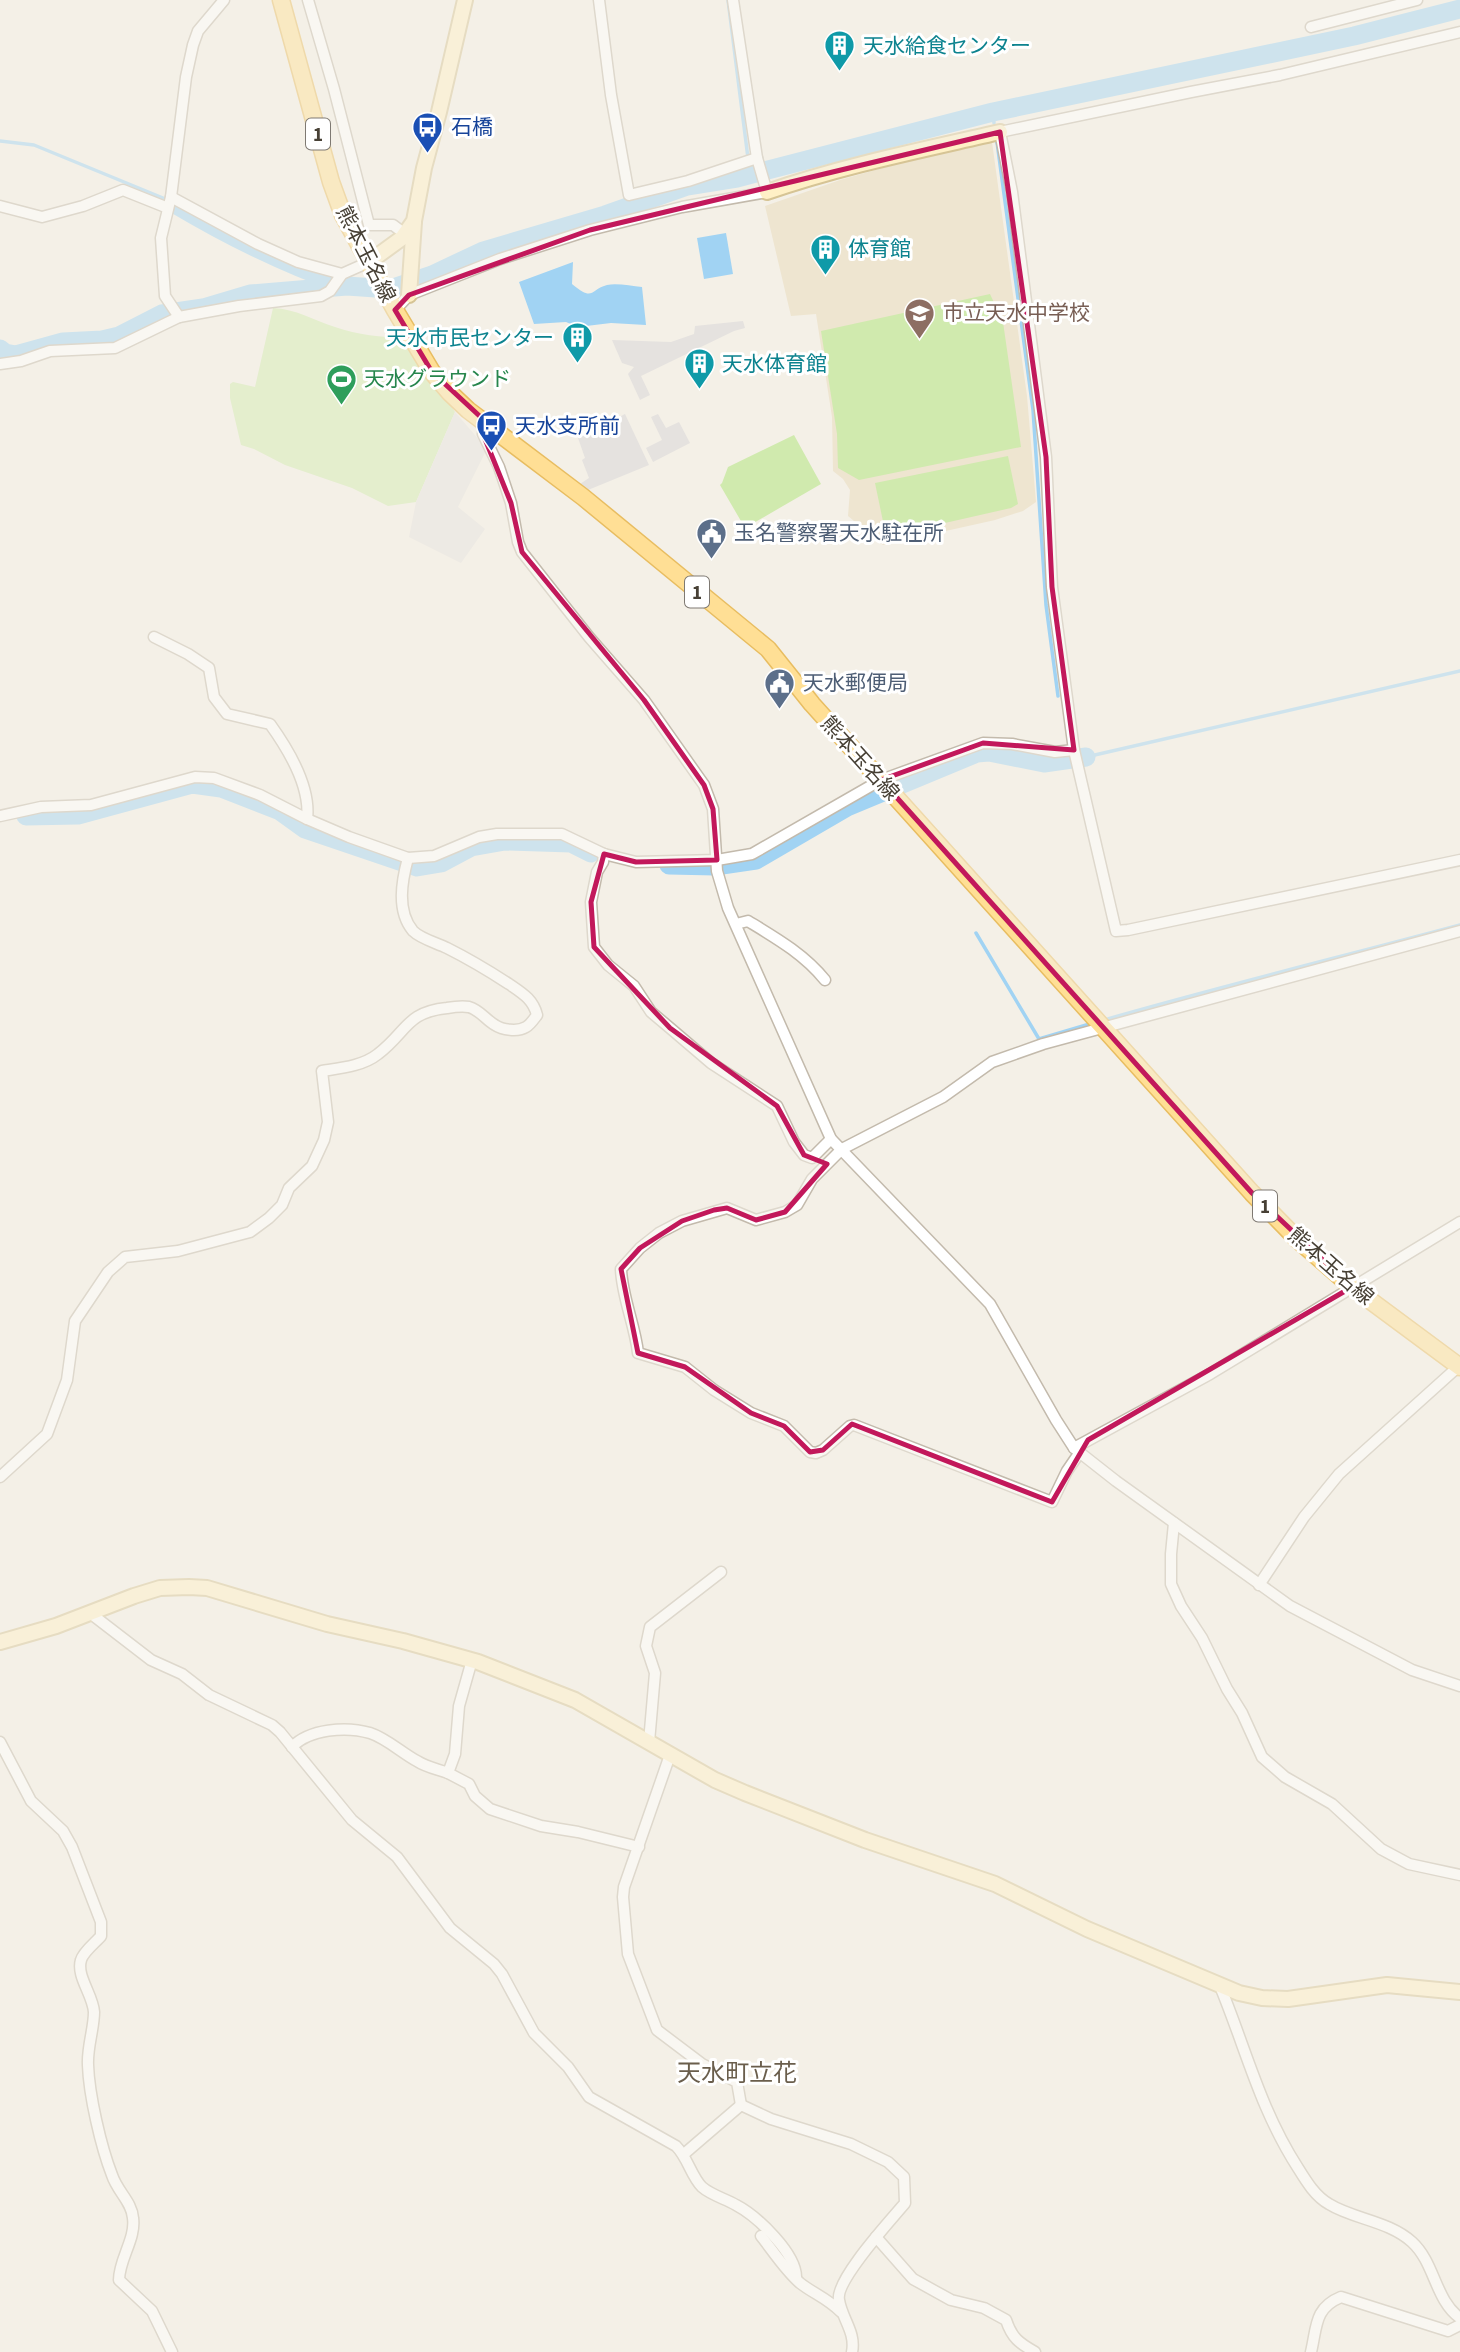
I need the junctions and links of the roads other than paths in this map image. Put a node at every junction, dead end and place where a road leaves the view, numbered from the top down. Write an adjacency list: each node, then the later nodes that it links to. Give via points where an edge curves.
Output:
1 (224, 0): 13 (street, via 198,31 193,45)
2 (281, 0): 18 (main road, 熊本玉名線 / 1, via 331,182)
3 (308, 0): 17 (street, via 369,225 393,225)
4 (466, 0): 16 (street)
5 (599, 0): 11 (street, via 629,195)
6 (733, 0): 11 (street)
7 (1417, 0): 8 (street)
8 (1311, 27)
9 (1460, 32): 10 (street, via 1280,75)
10 (1000, 132): 12 (street); 26 (street, via 1012,192 1045,457 1052,587)
11 (757, 160): 12 (street)
12 (765, 187): 20 (street, via 590,230)
13 (171, 197): 15 (street); 19 (street, via 298,262)
14 (0, 206): 15 (street, via 42,217 123,190)
15 (169, 208): 22 (street, via 161,238 162,268 165,296)
16 (414, 221): 17 (street); 20 (street)
17 (405, 234): 18 (street)
18 (369, 262): 19 (street); 21 (main road, 熊本玉名線 / 1)
19 (341, 276): 22 (street, via 321,296)
20 (409, 291): 21 (street)
21 (391, 304): 24 (main road, 熊本玉名線 / 1, via 432,372)
22 (176, 312): 23 (street, via 114,348 50,351)
23 (0, 363)
24 (485, 421): 27 (main road, 熊本玉名線 / 1, via 768,649); 33 (street, via 483,434 507,491 522,552 644,700 704,785 713,809)
25 (154, 637): 29 (street, via 209,668 214,696 227,714 270,724 299,774)
26 (1075, 752): 27 (street, via 983,743); 32 (street, via 1116,930)
27 (884, 784): 33 (street, via 752,854); 37 (main road, 熊本玉名線 / 1)
28 (0, 816): 29 (street, via 41,807 91,805 195,777 214,778 260,795)
29 (307, 819): 31 (street)
30 (604, 856): 31 (street, via 562,834 497,834 434,856); 33 (street); 38 (street, via 591,902 594,947 608,965 634,986 651,1012 711,1063 777,1106 804,1155 812,1158)
31 (408, 859): 44 (street, via 402,901 415,933 483,967 525,995 537,1015 527,1027 513,1030 496,1026 469,1007 424,1012 377,1055 322,1071 328,1122 324,1140 312,1166 289,1188 282,1205 250,1232 178,1251 125,1257 108,1272 75,1321 67,1380 47,1434)
32 (1460, 860)
33 (717, 865): 34 (street)
34 (736, 924): 36 (street, via 748,922 783,942); 38 (street)
35 (1460, 931): 37 (street)
36 (825, 979)
37 (1094, 1018): 39 (street, via 1043,1044 992,1062 943,1097); 41 (main road, 熊本玉名線 / 1, via 1252,1193)
38 (831, 1139): 39 (street)
39 (842, 1149): 43 (street, via 990,1304); 43 (street, via 812,1179 797,1205 785,1212 756,1220 727,1208 714,1210 682,1221 640,1248 621,1269 638,1353 685,1367 751,1413 784,1426 816,1454 854,1425 1052,1502)
40 (1460, 1222): 41 (street)
41 (1352, 1287): 42 (main road, 熊本玉名線 / 1); 43 (street)
42 (1460, 1367): 47 (street, via 1339,1474)
43 (1077, 1450): 45 (street)
44 (0, 1477)
45 (1174, 1523): 47 (street); 58 (street, via 1171,1584 1262,1757 1285,1777 1332,1804 1381,1849 1409,1864)
46 (721, 1572): 53 (street, via 650,1627 646,1646 655,1673)
47 (1259, 1584): 51 (street, via 1290,1606 1412,1670)
48 (90, 1613): 49 (street); 50 (street, via 160,1588 207,1588 327,1625); 54 (street, via 151,1660 272,1725)
49 (0, 1642)
50 (472, 1660): 53 (street, via 575,1700); 56 (street, via 458,1706)
51 (1460, 1686)
52 (0, 1742): 69 (street, via 31,1801 63,1831 72,1847 101,1922 101,1936 81,1958 80,1969 94,2011 88,2063 91,2095 112,2176 133,2217 119,2280 152,2311)
53 (649, 1742): 55 (street)
54 (292, 1747): 56 (street, via 301,1737 323,1732 370,1734 420,1763); 62 (street, via 352,1820 397,1857 450,1928 494,1964 534,2033 589,2096 660,2135)
55 (670, 1755): 57 (street); 59 (street, via 715,1780 829,1826 995,1884)
56 (448, 1773): 57 (street, via 468,1784 490,1809 541,1826)
57 (639, 1847): 61 (street, via 623,1897 628,1954 657,2030 737,2082)
58 (1460, 1875)
59 (1220, 1986): 60 (street, via 1262,1998 1288,1999 1387,1985); 67 (street, via 1266,2110 1310,2187 1329,2204 1380,2223 1411,2241 1426,2259 1448,2309)
60 (1460, 1992)
61 (741, 2105): 62 (street); 64 (street, via 851,2144 888,2162 904,2177 905,2203)
62 (684, 2154): 65 (street, via 703,2188 753,2216 795,2265)
63 (761, 2236): 65 (street)
64 (876, 2237): 66 (street, via 840,2287); 71 (street, via 913,2279 951,2300 984,2308 1006,2320 1017,2342)
65 (796, 2278): 66 (street)
66 (844, 2314): 70 (street, via 854,2341)
67 (1460, 2318)
68 (1460, 2325): 72 (street, via 1448,2331 1341,2297 1321,2310)
69 (172, 2352)
70 (852, 2352)
71 (1035, 2352)
72 (1311, 2352)

